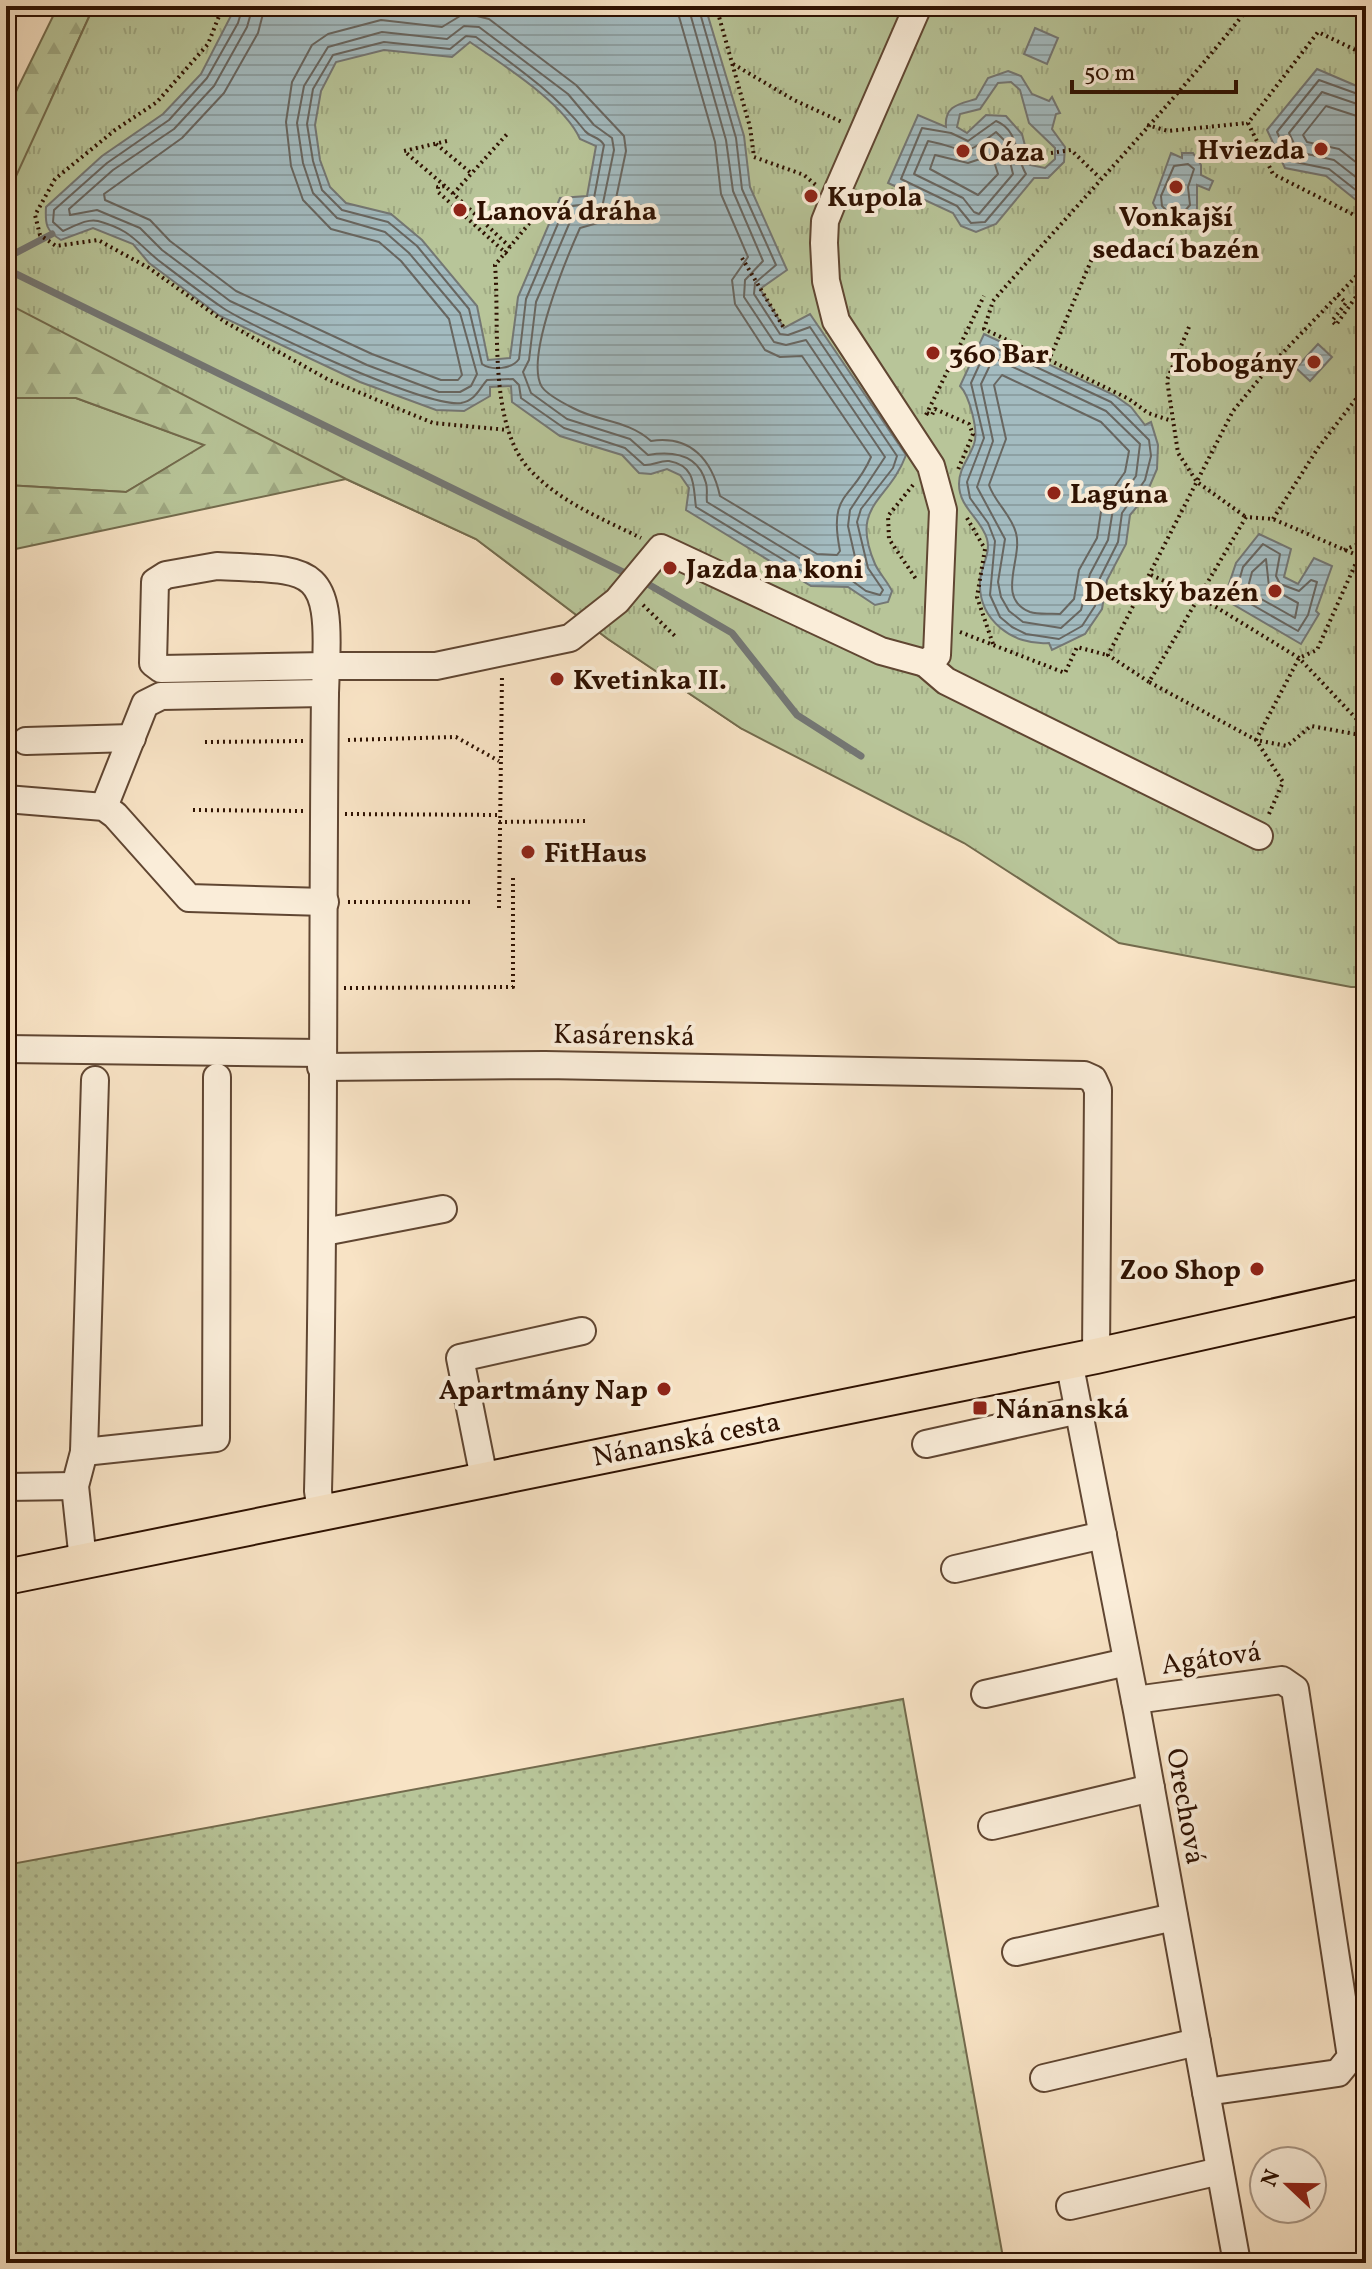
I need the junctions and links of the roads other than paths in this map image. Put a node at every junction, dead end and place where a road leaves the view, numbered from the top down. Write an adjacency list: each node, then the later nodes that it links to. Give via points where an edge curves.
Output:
1 (918, 6): 2 (street, via 825,221 824,243 836,321 931,466 943,510 937,655)
2 (925, 663): 3 (street, via 881,651 661,548 627,589 570,638 436,666); 9 (street, via 946,681)
3 (326, 666): 3 (street, via 161,669 153,663 151,645 155,582 217,566 308,576 320,587 328,618); 4 (street)
4 (325, 693): 5 (street, via 161,696 145,704); 10 (street)
5 (132, 738): 6 (street); 8 (street)
6 (26, 741)
7 (6, 799): 8 (street)
8 (104, 807): 10 (street, via 189,898)
9 (1259, 836)
10 (325, 902): 12 (street)
11 (6, 1049): 12 (street, Kasárenská)
12 (321, 1060): 16 (street); 19 (street, Kasárenská, via 1084,1075 1098,1090)
13 (217, 1077): 22 (street, via 216,1438)
14 (95, 1080): 22 (street)
15 (443, 1209): 16 (street)
16 (324, 1232): 26 (street)
17 (1366, 1296): 19 (main road, Nánanská cesta)
18 (582, 1331): 23 (street, via 460,1358)
19 (1083, 1359): 20 (street, Orechová); 23 (main road, Nánanská cesta)
20 (1079, 1410): 21 (street); 27 (street, Orechová)
21 (926, 1444)
22 (84, 1452): 24 (street)
23 (484, 1478): 26 (main road, Nánanská cesta)
24 (75, 1486): 25 (street); 28 (street)
25 (6, 1487)
26 (321, 1512): 28 (main road, Nánanská cesta)
27 (1103, 1535): 29 (street); 31 (street, Orechová)
28 (83, 1561): 30 (main road, Nánanská cesta)
29 (955, 1569)
30 (6, 1577)
31 (1127, 1662): 32 (street); 33 (street, Orechová)
32 (985, 1694)
33 (1135, 1700): 34 (street, Orechová); 40 (street, Agátová, via 1282,1680 1295,1689 1351,2057 1338,2073)
34 (1151, 1788): 35 (street); 36 (street, Orechová)
35 (992, 1826)
36 (1174, 1917): 37 (street); 38 (street, Orechová)
37 (1016, 1952)
38 (1197, 2042): 39 (street); 40 (street, Orechová)
39 (1044, 2078)
40 (1206, 2092): 41 (street, Orechová)
41 (1220, 2171): 42 (street); 43 (street, Orechová)
42 (1070, 2206)
43 (1237, 2263)

